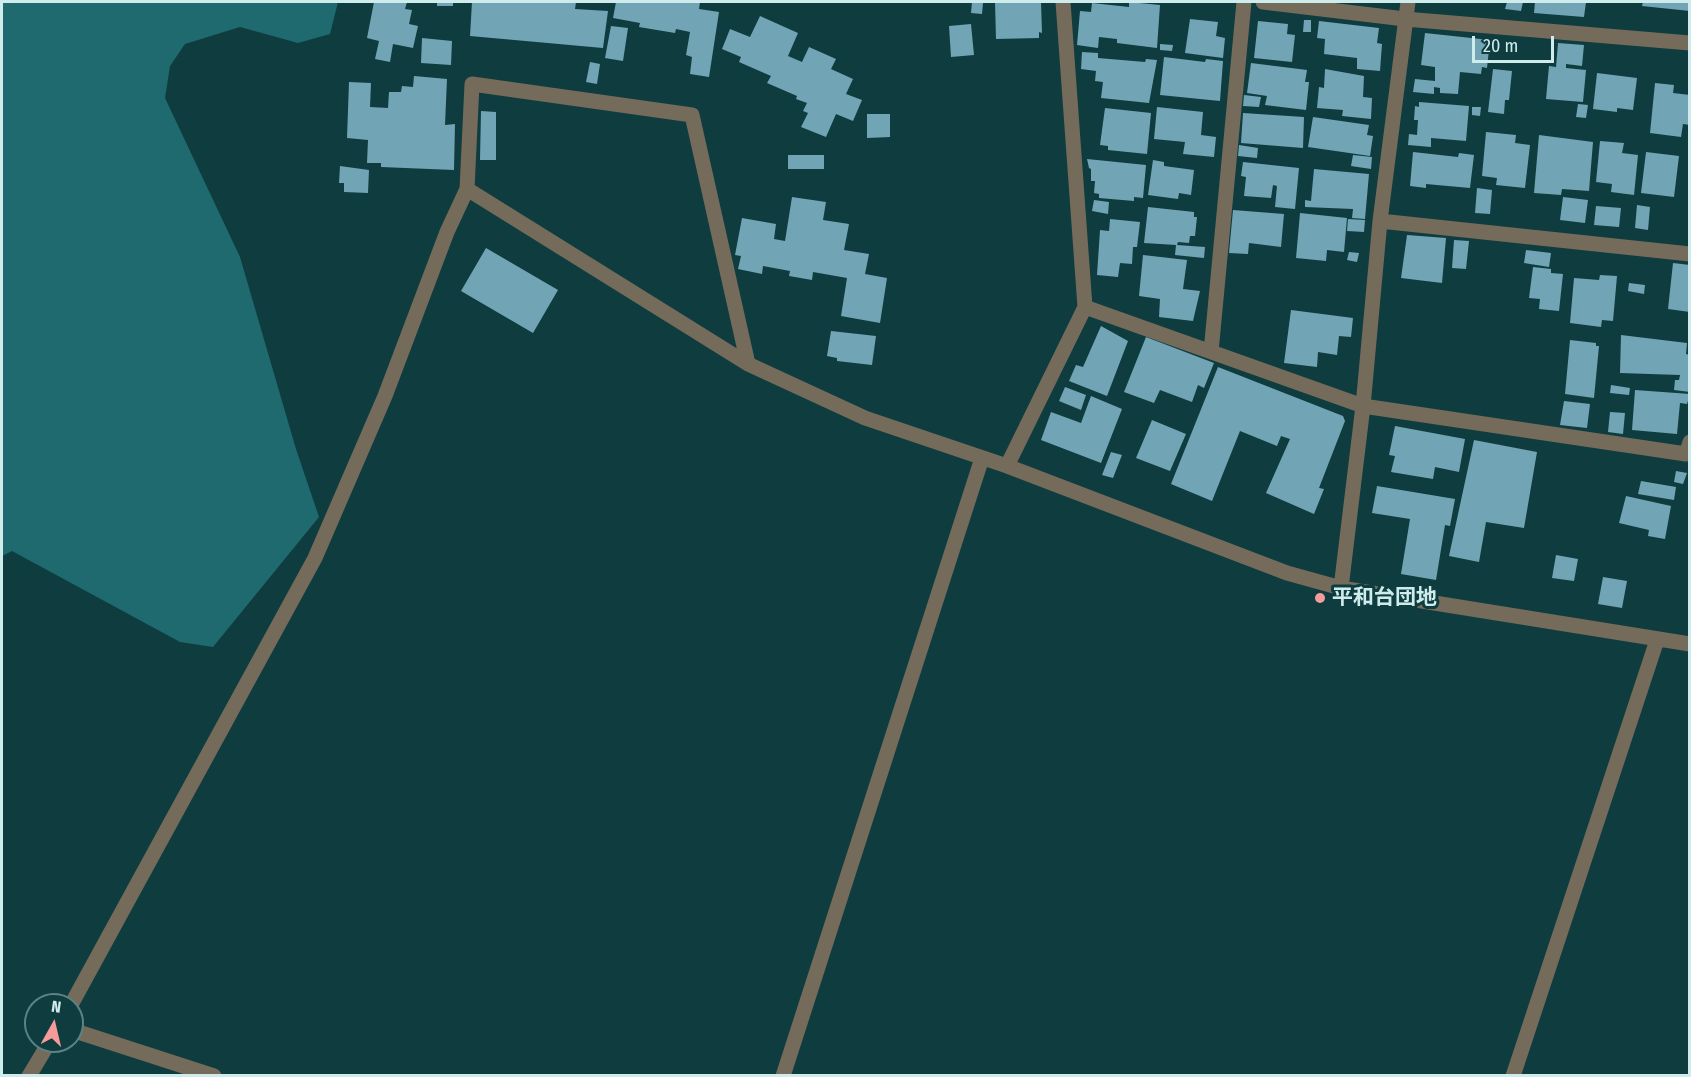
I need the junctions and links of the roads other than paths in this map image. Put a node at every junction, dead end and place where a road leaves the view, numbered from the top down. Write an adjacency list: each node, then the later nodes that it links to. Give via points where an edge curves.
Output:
1 (1062, 2): 10 (street)
2 (1244, 2): 11 (street)
3 (1263, 2): 5 (street)
4 (1408, 2): 5 (street)
5 (1405, 19): 6 (street); 8 (street)
6 (1689, 43)
7 (467, 189): 12 (street); 12 (street, via 472,84 692,115); 20 (street, via 385,396 315,558)
8 (1380, 221): 9 (street); 13 (street)
9 (1689, 254)
10 (1085, 307): 11 (street); 16 (street)
11 (1211, 352): 13 (street)
12 (748, 364): 15 (street, via 865,418)
13 (1363, 406): 14 (street, via 1686,454); 17 (street)
14 (1689, 442)
15 (982, 458): 16 (street); 25 (street)
16 (1007, 466): 17 (street, via 1287,573)
17 (1341, 588): 18 (street)
18 (1658, 640): 19 (street); 26 (street)
19 (1689, 644)
20 (78, 993)
21 (84, 1034): 24 (street)
22 (43, 1053): 23 (street)
23 (29, 1076)
24 (214, 1076)
25 (783, 1076)
26 (1513, 1076)

